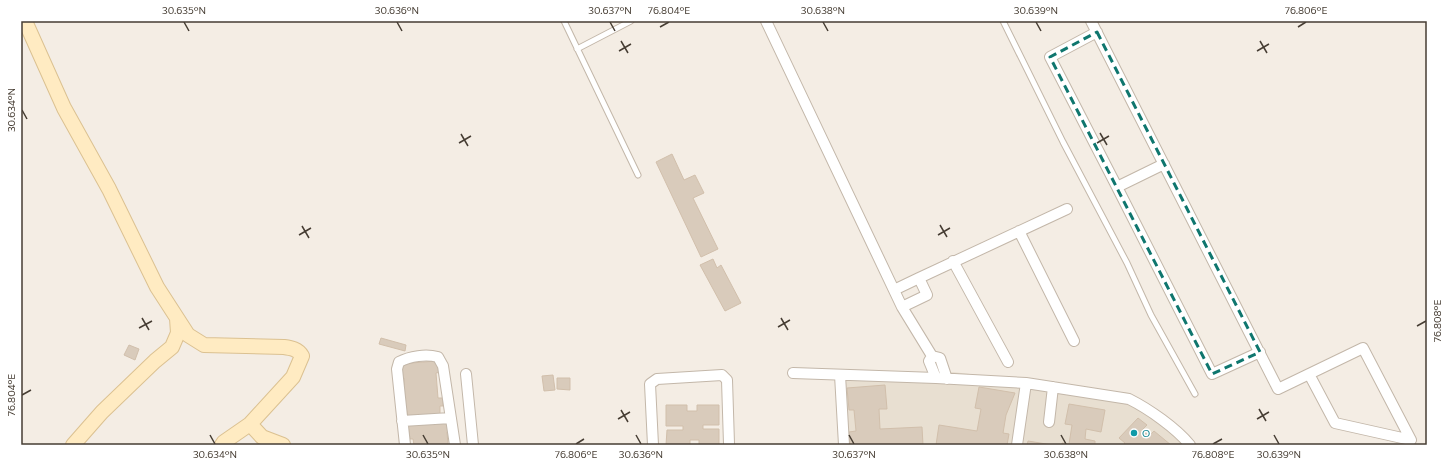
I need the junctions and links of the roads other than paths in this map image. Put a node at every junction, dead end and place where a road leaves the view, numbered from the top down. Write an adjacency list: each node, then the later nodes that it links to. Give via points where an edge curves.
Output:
1 (25, 21): 18 (main road, via 64,108 109,189 157,287)
2 (564, 21): 8 (lane)
3 (631, 21): 8 (lane)
4 (766, 21): 16 (street)
5 (1003, 21): 31 (lane, via 1151,315)
6 (1091, 21): 7 (street)
7 (1097, 32): 9 (street); 11 (street, via 1050,57)
8 (577, 49): 10 (lane)
9 (1164, 164): 11 (street); 20 (street)
10 (638, 175)
11 (1117, 187): 20 (street, via 1212,374)
12 (1067, 209): 13 (street)
13 (1019, 231): 14 (street); 19 (street)
14 (953, 262): 15 (street); 22 (street)
15 (919, 278): 16 (street); 17 (street, via 927,295)
16 (894, 290): 17 (street)
17 (902, 307): 21 (street)
18 (177, 318): 35 (main road, via 188,335 204,345 284,347 294,348 301,353 293,377); 37 (main road, via 178,333 172,347 102,412)
19 (1074, 341)
20 (1260, 352): 25 (street, via 1278,388)
21 (932, 356): 27 (street, via 929,360); 28 (street, via 940,358)
22 (1008, 362)
23 (793, 373): 26 (street)
24 (466, 374): 42 (street)
25 (1309, 374): 25 (street, via 1363,348 1411,440 1335,423)
26 (840, 375): 27 (street); 44 (street)
27 (936, 378): 28 (street)
28 (947, 379): 29 (street)
29 (1026, 383): 30 (street); 45 (street)
30 (1053, 387): 34 (street); 46 (street, via 1129,399 1168,425)
31 (1195, 394)
32 (451, 418): 33 (street); 33 (street, via 443,366 438,357 431,355 406,358 399,362 397,369); 41 (street)
33 (402, 421): 40 (street)
34 (1049, 422)
35 (250, 424): 38 (main road); 39 (main road, via 262,437)
36 (729, 444): 43 (street, via 727,380 722,375 658,379 650,384)
37 (73, 445)
38 (222, 445)
39 (283, 445)
40 (404, 445)
41 (455, 445)
42 (473, 445)
43 (653, 445)
44 (844, 445)
45 (1017, 445)
46 (1190, 445)

